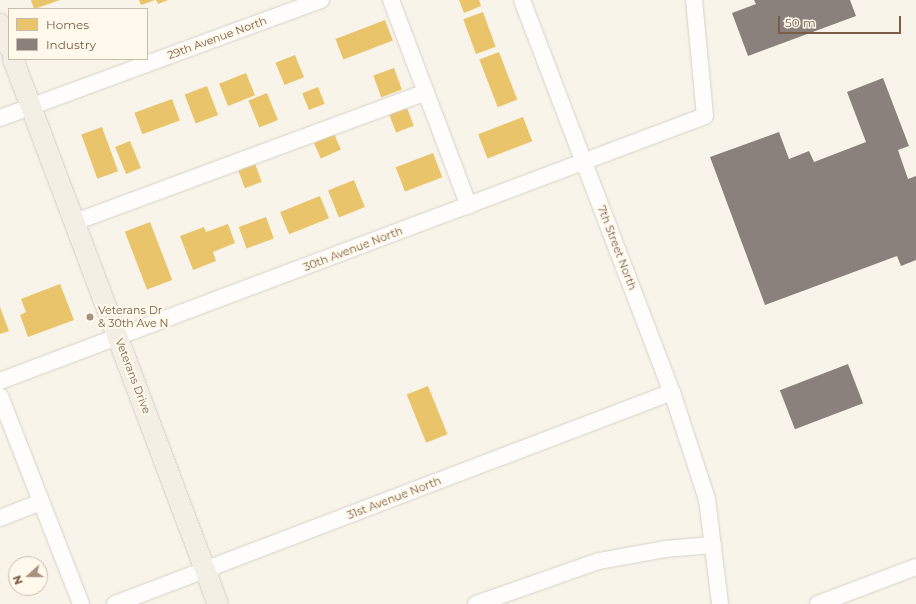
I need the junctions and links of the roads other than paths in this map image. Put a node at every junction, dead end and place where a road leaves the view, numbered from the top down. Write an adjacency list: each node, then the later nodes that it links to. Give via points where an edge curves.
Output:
1 (321, 0): 9 (street, 29th Avenue North)
2 (391, 0): 8 (street)
3 (522, 0): 11 (street, 7th Street North)
4 (694, 0): 11 (street, 30th Avenue North, via 705,116)
5 (0, 24): 6 (main road)
6 (8, 44)
7 (14, 60): 9 (main road, Veterans Drive)
8 (426, 92): 12 (street); 13 (street)
9 (32, 106): 10 (street, 29th Avenue North); 13 (main road, Veterans Drive)
10 (0, 118)
11 (584, 163): 12 (street, 30th Avenue North); 16 (street, 7th Street North)
12 (469, 206): 14 (street, 30th Avenue North)
13 (75, 222): 14 (main road, Veterans Drive)
14 (118, 337): 15 (street, 30th Avenue North); 22 (main road, Veterans Drive)
15 (0, 381)
16 (672, 392): 20 (street, 7th Street North, via 707,499); 22 (street, 31st Avenue North)
17 (0, 396): 18 (street)
18 (41, 502): 19 (street); 23 (street)
19 (0, 518)
20 (713, 545): 26 (street, via 671,548 599,561); 27 (street, 7th Street North)
21 (916, 567): 28 (street)
22 (205, 570): 24 (street, 31st Avenue North); 25 (main road, Veterans Drive)
23 (81, 604)
24 (115, 604)
25 (218, 604)
26 (476, 604)
27 (720, 604)
28 (818, 604)

